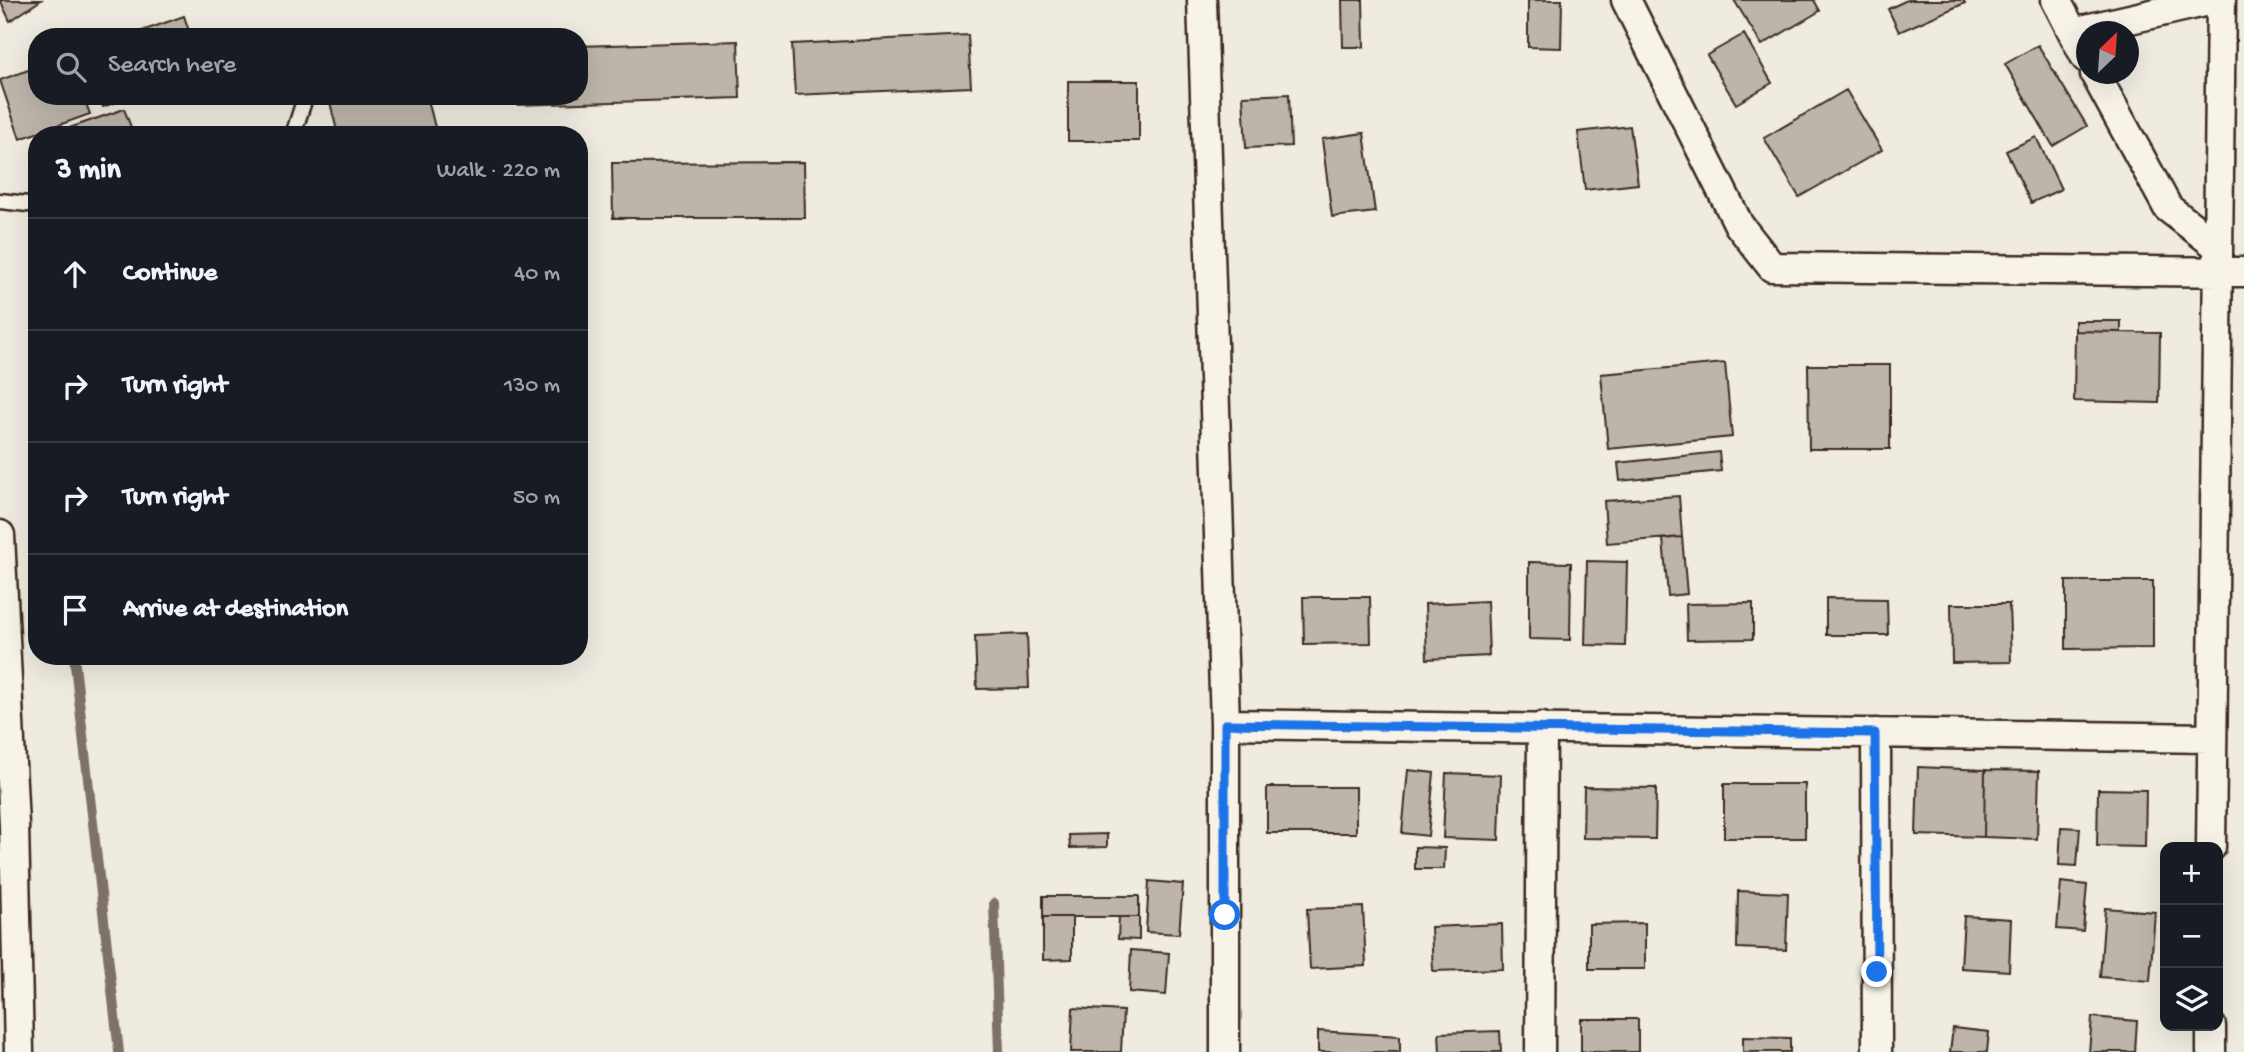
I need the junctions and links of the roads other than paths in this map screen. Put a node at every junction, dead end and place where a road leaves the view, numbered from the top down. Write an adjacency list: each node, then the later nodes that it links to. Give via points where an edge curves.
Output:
1 (1202, 0): 16 (street)
2 (1626, 0): 13 (street, via 1739,225 1772,267)
3 (2056, 0): 6 (street)
4 (2213, 0): 6 (street)
5 (2221, 0): 13 (street)
6 (2073, 32): 7 (street)
7 (2076, 38)
8 (2100, 84): 13 (street, via 2168,208)
9 (303, 105): 10 (lane)
10 (296, 126)
11 (0, 201): 12 (lane)
12 (28, 204)
13 (2217, 259): 14 (street); 19 (street)
14 (2244, 272)
15 (0, 535): 22 (street)
16 (1225, 724): 17 (street); 23 (street)
17 (1542, 727): 18 (street); 24 (street)
18 (1875, 733): 19 (street); 25 (street)
19 (2211, 738): 20 (street)
20 (2211, 842)
21 (2211, 1031): 26 (street)
22 (19, 1052)
23 (1225, 1052)
24 (1540, 1052)
25 (1877, 1052)
26 (2211, 1052)

